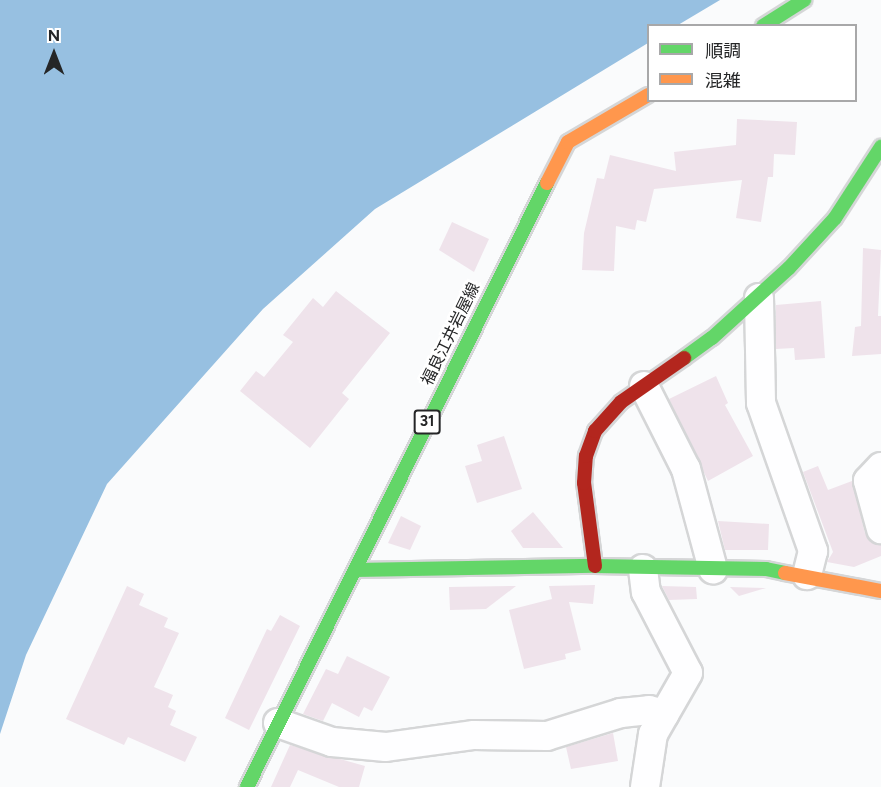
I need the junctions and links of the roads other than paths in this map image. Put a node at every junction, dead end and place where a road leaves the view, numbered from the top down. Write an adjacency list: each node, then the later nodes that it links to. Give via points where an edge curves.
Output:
1 (804, 0): 2 (street)
2 (766, 24)
3 (647, 96): 12 (street, 福良江井岩屋線 / 31, via 568,142 495,281)
4 (881, 147): 5 (street, via 835,218)
5 (759, 298): 6 (street, via 712,338); 13 (street, via 761,403 813,550)
6 (644, 386): 9 (street, via 621,402 595,431 586,456 584,483); 11 (street, via 687,469)
7 (881, 467): 8 (street, via 868,482)
8 (881, 528)
9 (596, 566): 10 (street); 12 (street)
10 (643, 568): 11 (street); 15 (street, via 650,602 688,673)
11 (713, 568): 13 (street, via 766,568)
12 (355, 570): 16 (street, 福良江井岩屋線 / 31)
13 (807, 575): 14 (street)
14 (881, 591)
15 (664, 714): 16 (street, via 649,710 621,713 547,736 474,735 386,747 332,742); 18 (street, via 652,734)
16 (278, 723): 17 (street, 福良江井岩屋線 / 31)
17 (247, 787)
18 (645, 787)

